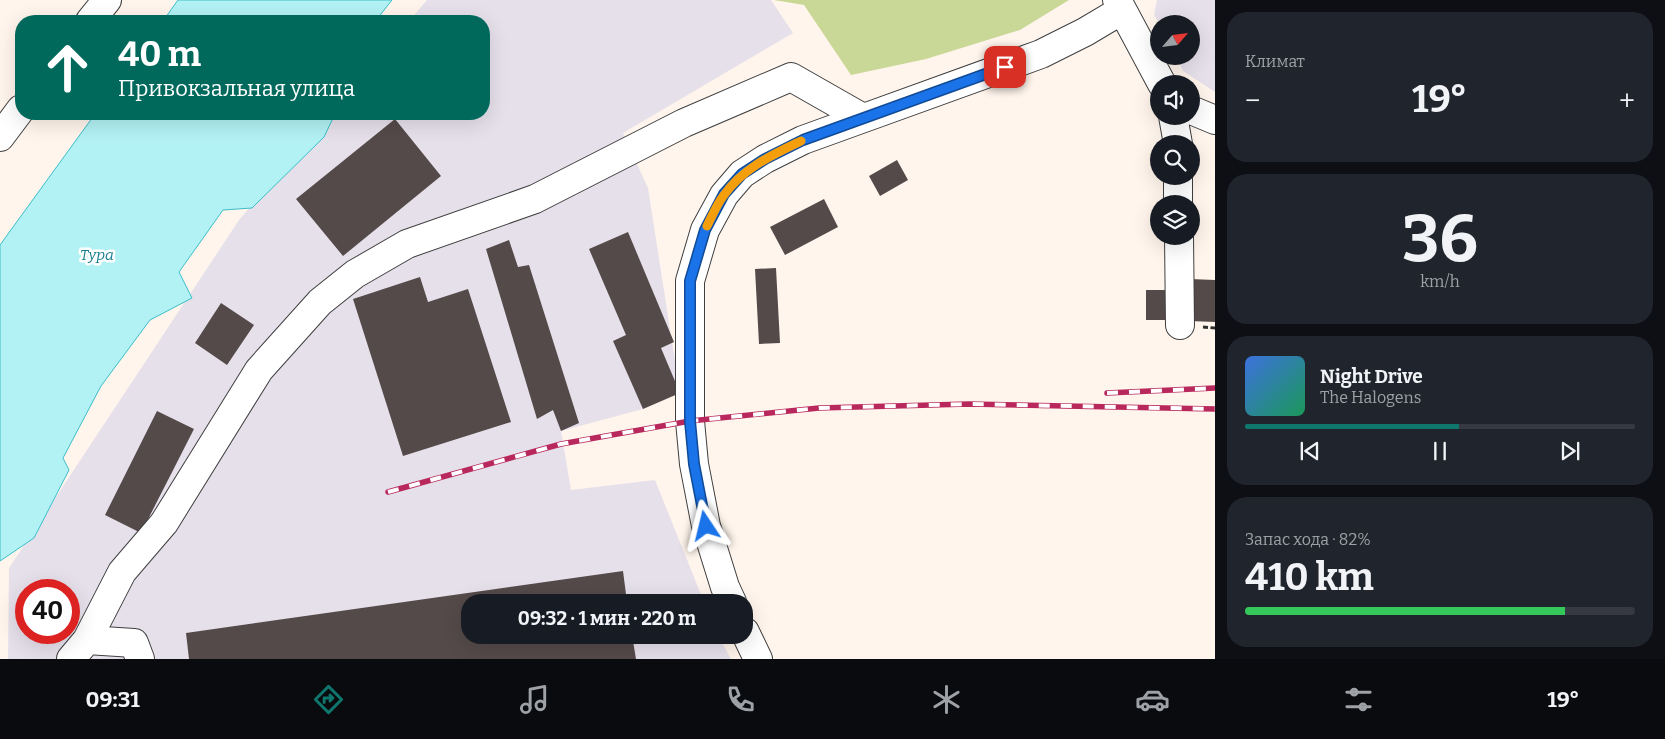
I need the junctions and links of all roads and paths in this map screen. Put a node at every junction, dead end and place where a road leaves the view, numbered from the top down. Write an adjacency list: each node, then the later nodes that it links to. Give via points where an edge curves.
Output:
1 (107, 0): 3 (street)
2 (1120, 5): 4 (street); 7 (street, via 1085,32 1041,54)
3 (95, 15)
4 (1157, 75)
5 (1200, 114): 8 (street)
6 (15, 117): 9 (street)
7 (863, 118): 12 (street, via 803,140 742,174 724,194 705,230 690,281 690,421 694,464 706,526); 14 (street, via 791,77 684,123 535,199 406,244 355,274 320,302 259,370 164,522 122,572)
8 (1215, 120)
9 (0, 137)
10 (1179, 245): 11 (street)
11 (1180, 325)
12 (728, 594)
13 (751, 644): 16 (street)
14 (79, 650): 15 (street, via 134,643)
15 (140, 659)
16 (758, 659)

